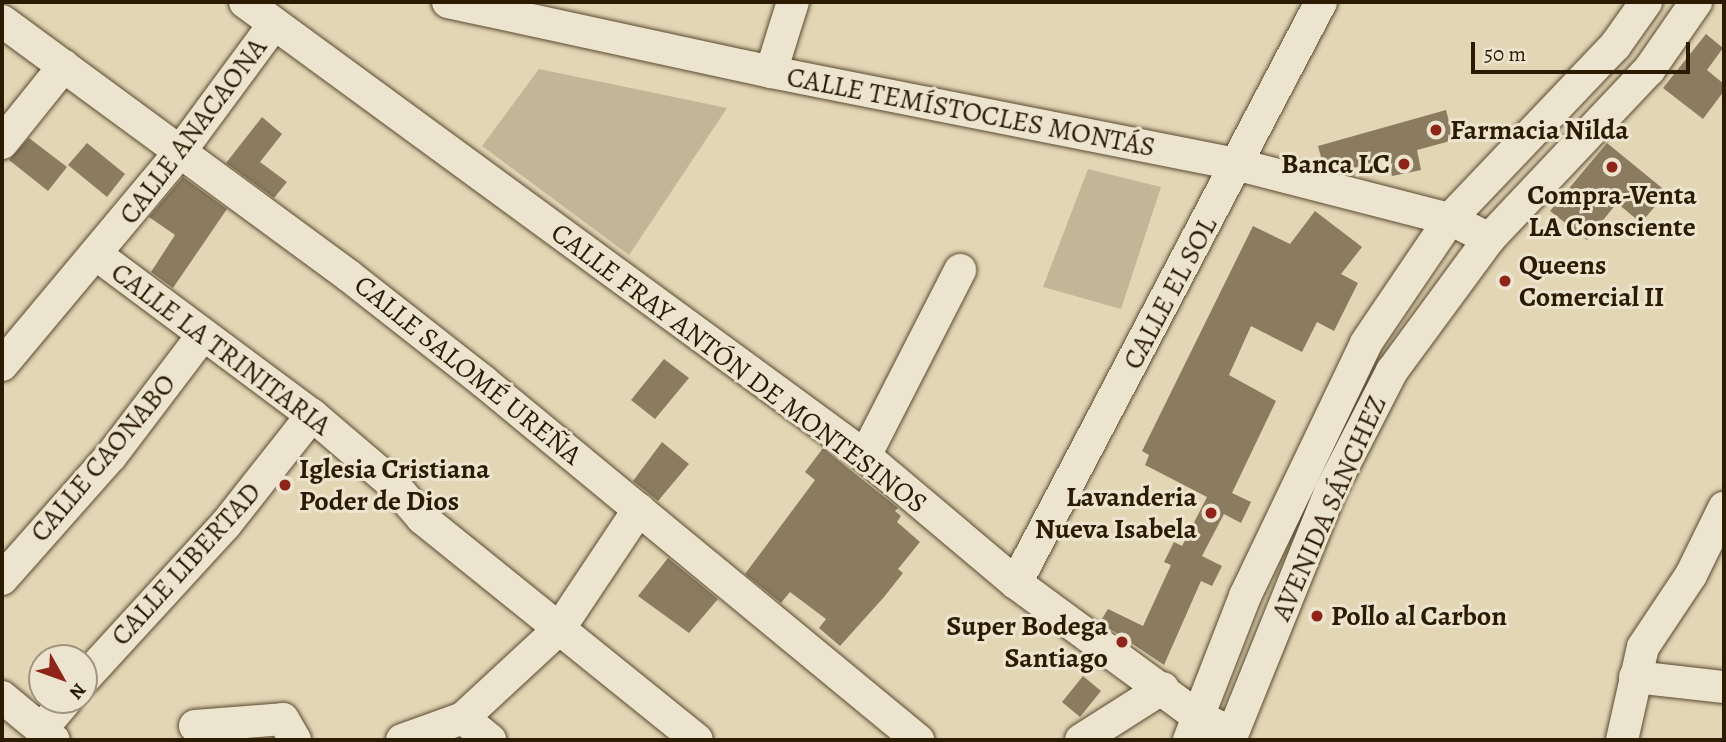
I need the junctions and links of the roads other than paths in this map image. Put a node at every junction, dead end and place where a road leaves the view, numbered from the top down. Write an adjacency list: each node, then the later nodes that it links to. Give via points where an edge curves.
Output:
1 (245, 2): 8 (street, CALLE FRAY ANTÓN DE MONTESINOS)
2 (448, 2): 10 (street, CALLE TEMÍSTOCLES MONTÁS)
3 (793, 2): 10 (street)
4 (1321, 2): 13 (street, CALLE EL SOL)
5 (1646, 2): 14 (street, AVENIDA SÁNCHEZ, via 1615,46)
6 (1696, 2): 15 (street, AVENIDA SÁNCHEZ, via 1649,70)
7 (2, 21): 9 (street, CALLE SALOMÉ UREÑA)
8 (274, 24): 12 (street, CALLE ANACAONA); 21 (street, CALLE FRAY ANTÓN DE MONTESINOS)
9 (64, 66): 11 (street); 12 (street, CALLE SALOMÉ UREÑA)
10 (771, 72): 13 (street, CALLE TEMÍSTOCLES MONTÁS)
11 (2, 143)
12 (179, 153): 16 (street, CALLE ANACAONA); 23 (street, CALLE SALOMÉ UREÑA, via 349,276)
13 (1239, 165): 14 (street, CALLE TEMÍSTOCLES MONTÁS); 25 (street, CALLE EL SOL)
14 (1450, 219): 15 (street, CALLE TEMÍSTOCLES MONTÁS); 35 (street, AVENIDA SÁNCHEZ, via 1366,343 1286,503)
15 (1489, 239): 37 (street, AVENIDA SÁNCHEZ, via 1431,312 1365,423 1331,490)
16 (97, 255): 18 (street, CALLE LA TRINITARIA); 19 (street, CALLE ANACAONA)
17 (960, 270): 21 (street)
18 (203, 335): 20 (street, CALLE LA TRINITARIA); 24 (street, CALLE CAONABO, via 111,456)
19 (2, 365)
20 (312, 415): 26 (street, CALLE LA TRINITARIA, via 393,484 422,518); 27 (street, CALLE LIBERTAD, via 226,524)
21 (865, 456): 25 (street, CALLE FRAY ANTÓN DE MONTESINOS)
22 (1724, 508): 28 (street, via 1691,575 1643,647)
23 (639, 509): 26 (street); 42 (street, CALLE SALOMÉ UREÑA)
24 (2, 579)
25 (1016, 583): 30 (street, CALLE FRAY ANTÓN DE MONTESINOS)
26 (559, 629): 33 (street); 41 (street, CALLE LA TRINITARIA)
27 (98, 664)
28 (1635, 677): 29 (street); 44 (street)
29 (1724, 687)
30 (1163, 688): 35 (street, CALLE FRAY ANTÓN DE MONTESINOS); 43 (street)
31 (2, 697): 36 (street)
32 (59, 714): 36 (street)
33 (463, 718): 39 (street); 40 (street)
34 (195, 726): 38 (street, via 283,719)
35 (1193, 728): 37 (street, CALLE FRAY ANTÓN DE MONTESINOS)
36 (48, 735)
37 (1231, 737)
38 (295, 740)
39 (402, 740)
40 (490, 740)
41 (697, 740)
42 (918, 740)
43 (1080, 740)
44 (1622, 740)

